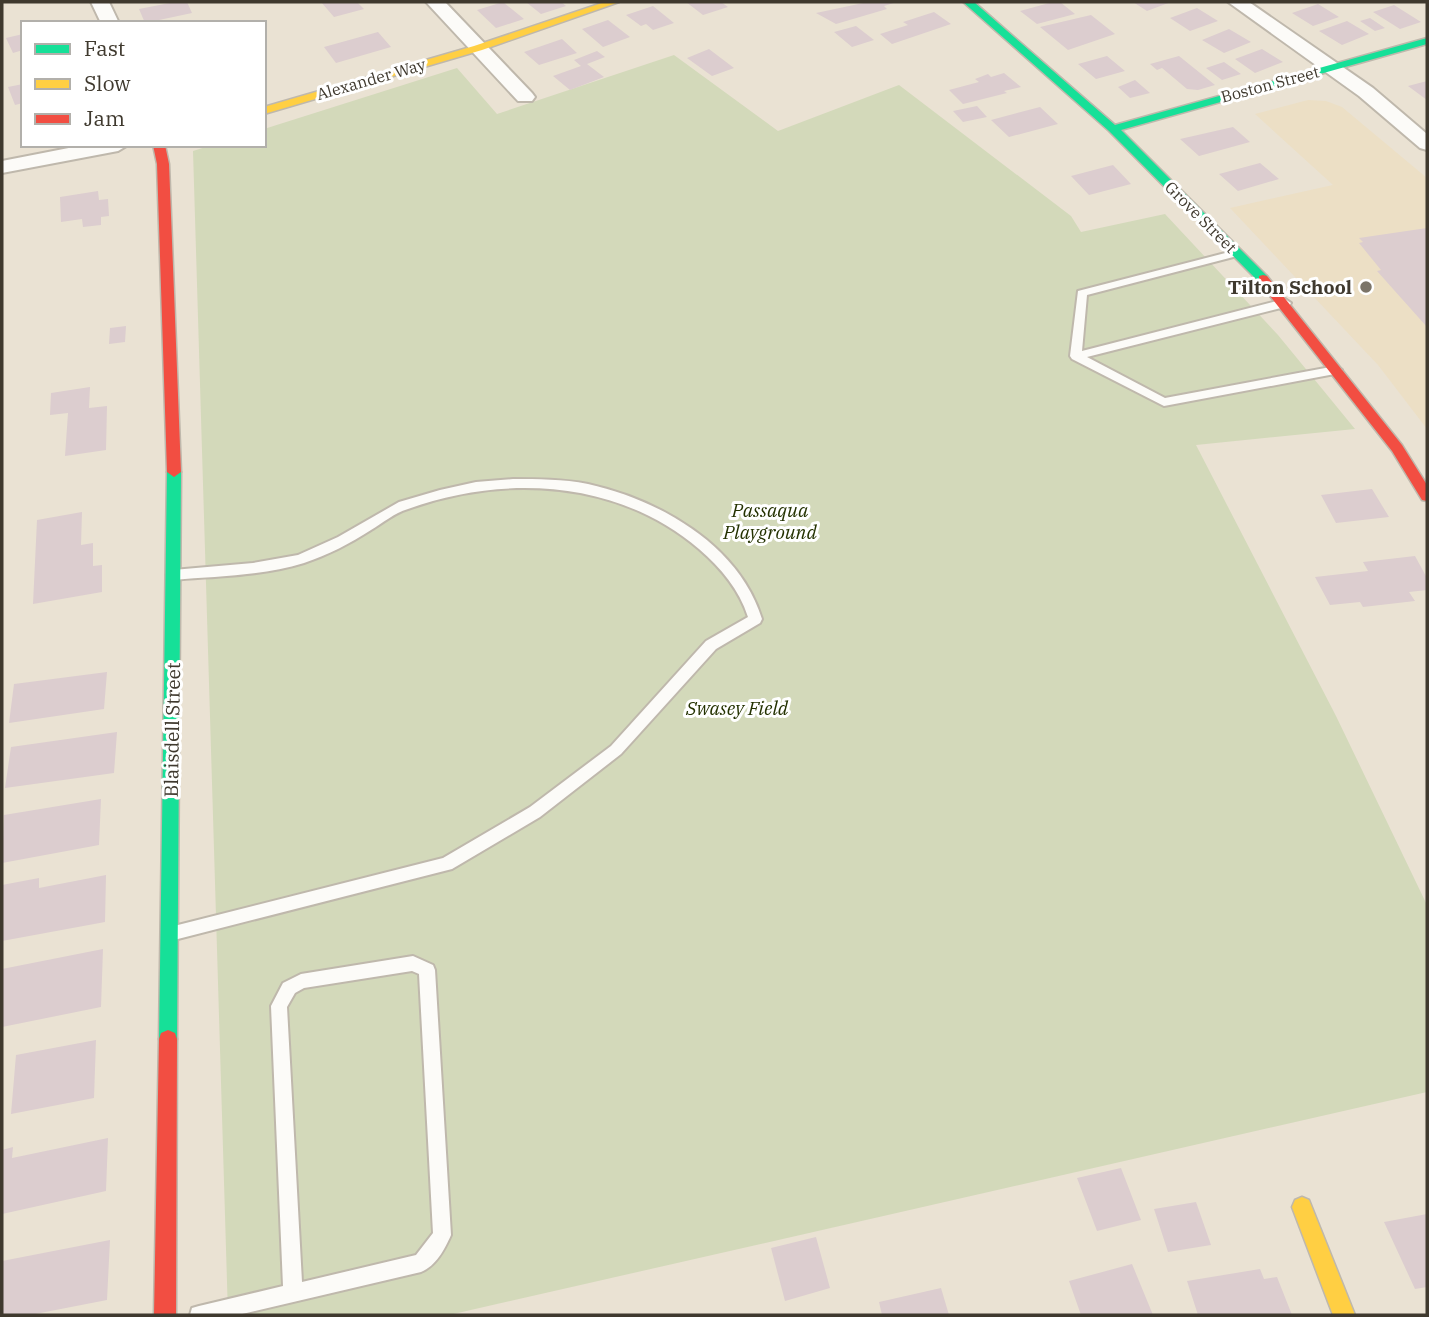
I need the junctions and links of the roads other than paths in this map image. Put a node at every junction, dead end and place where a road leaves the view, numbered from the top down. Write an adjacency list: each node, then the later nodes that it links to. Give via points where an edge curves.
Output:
1 (100, 2): 6 (street)
2 (435, 2): 8 (street)
3 (614, 2): 8 (street, Alexander Way)
4 (968, 2): 12 (street, Grove Street)
5 (1237, 2): 9 (street)
6 (109, 21)
7 (1427, 41): 9 (street, Boston Street)
8 (478, 48): 10 (street); 11 (street, Alexander Way)
9 (1331, 68): 12 (street, Boston Street); 13 (street)
10 (525, 97)
11 (266, 110)
12 (1113, 129): 17 (street, Grove Street)
13 (1427, 144)
14 (107, 147): 16 (street)
15 (159, 147): 22 (street, Blaisdell Street, via 174,466)
16 (2, 167)
17 (1237, 253): 18 (street, Grove Street); 19 (lane, via 1082,293)
18 (1285, 303): 19 (lane); 20 (street, Grove Street)
19 (1076, 356): 20 (lane, via 1164,401)
20 (1336, 370): 21 (street, Grove Street, via 1397,448)
21 (1427, 496)
22 (173, 575): 23 (street, Blaisdell Street); 23 (lane, via 299,559 348,539 401,506 467,488 538,482 602,489 662,513 716,554 751,603 754,619 711,645 616,750 535,812 447,864)
23 (169, 934): 26 (street, Blaisdell Street)
24 (1302, 1207): 28 (street)
25 (293, 1293): 25 (lane, via 421,1263 442,1235 427,970 413,963 301,981 289,988 279,1006); 27 (lane)
26 (165, 1315)
27 (199, 1315)
28 (1343, 1315)

